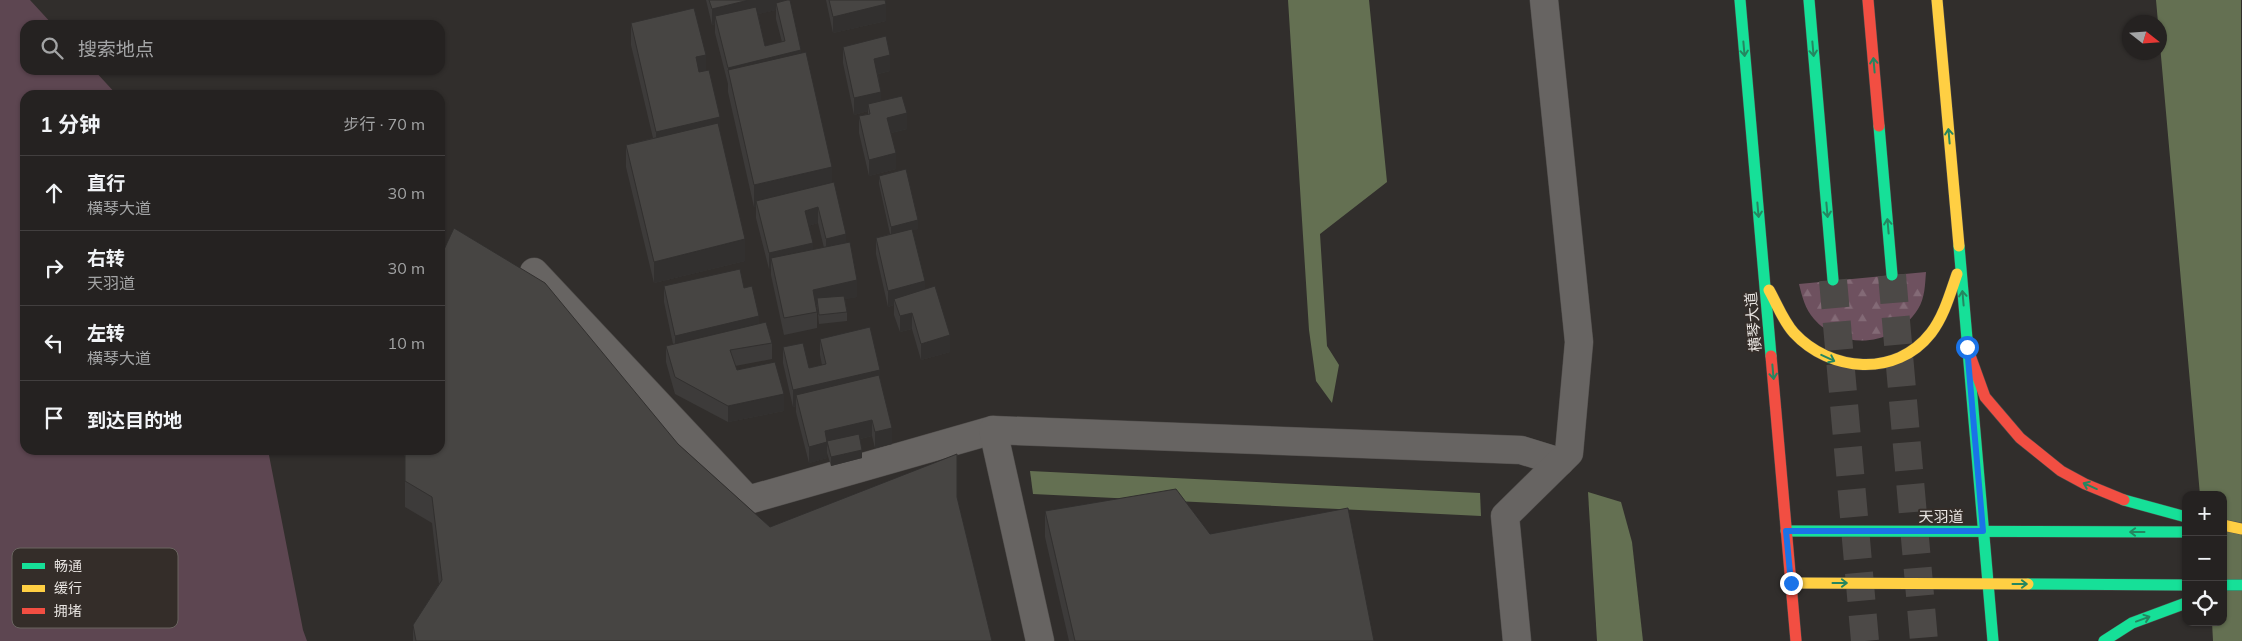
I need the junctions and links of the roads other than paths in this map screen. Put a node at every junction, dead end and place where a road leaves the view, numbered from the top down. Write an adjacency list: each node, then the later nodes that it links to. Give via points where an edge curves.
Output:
1 (1544, 0): 13 (street, via 1579,342 1569,453)
2 (1740, 0): 10 (main road, 横琴大道, one-way to 10)
3 (1809, 0): 9 (main road, one-way to 9)
4 (1868, 0): 8 (main road, one-way to 4)
5 (1937, 0): 6 (main road, one-way to 5)
6 (1960, 265): 10 (main road, one-way to 6, via 1793,332 1811,350 1833,361 1858,366 1882,364 1906,355 1926,339 1941,319); 11 (main road, one-way to 6)
7 (534, 272): 12 (street, via 748,500)
8 (1892, 275)
9 (1833, 280)
10 (1765, 282): 17 (main road, 横琴大道, one-way to 17)
11 (1967, 347): 14 (main road, one-way to 11, via 2152,510 2097,490 2050,465 2011,430 1986,398); 18 (main road)
12 (992, 430): 13 (street, via 1521,450); 28 (street)
13 (1560, 462): 29 (street, via 1505,516)
14 (2182, 516)
15 (2227, 526): 16 (main road)
16 (2242, 530): 20 (main road)
17 (1786, 531): 18 (main road, 天羽道); 21 (main road, 横琴大道)
18 (1983, 531): 19 (main road, 天羽道, one-way to 18); 22 (main road)
19 (2182, 532)
20 (2227, 532)
21 (1791, 583): 22 (main road, one-way to 22); 30 (main road, 横琴大道)
22 (1988, 584): 23 (main road, one-way to 23); 31 (main road)
23 (2182, 585)
24 (2227, 585): 25 (main road)
25 (2240, 585): 26 (main road)
26 (2227, 589)
27 (2182, 604): 32 (main road, one-way to 27, via 2132,623)
28 (1040, 641)
29 (1517, 641)
30 (1796, 641)
31 (1992, 641)
32 (2104, 641)

